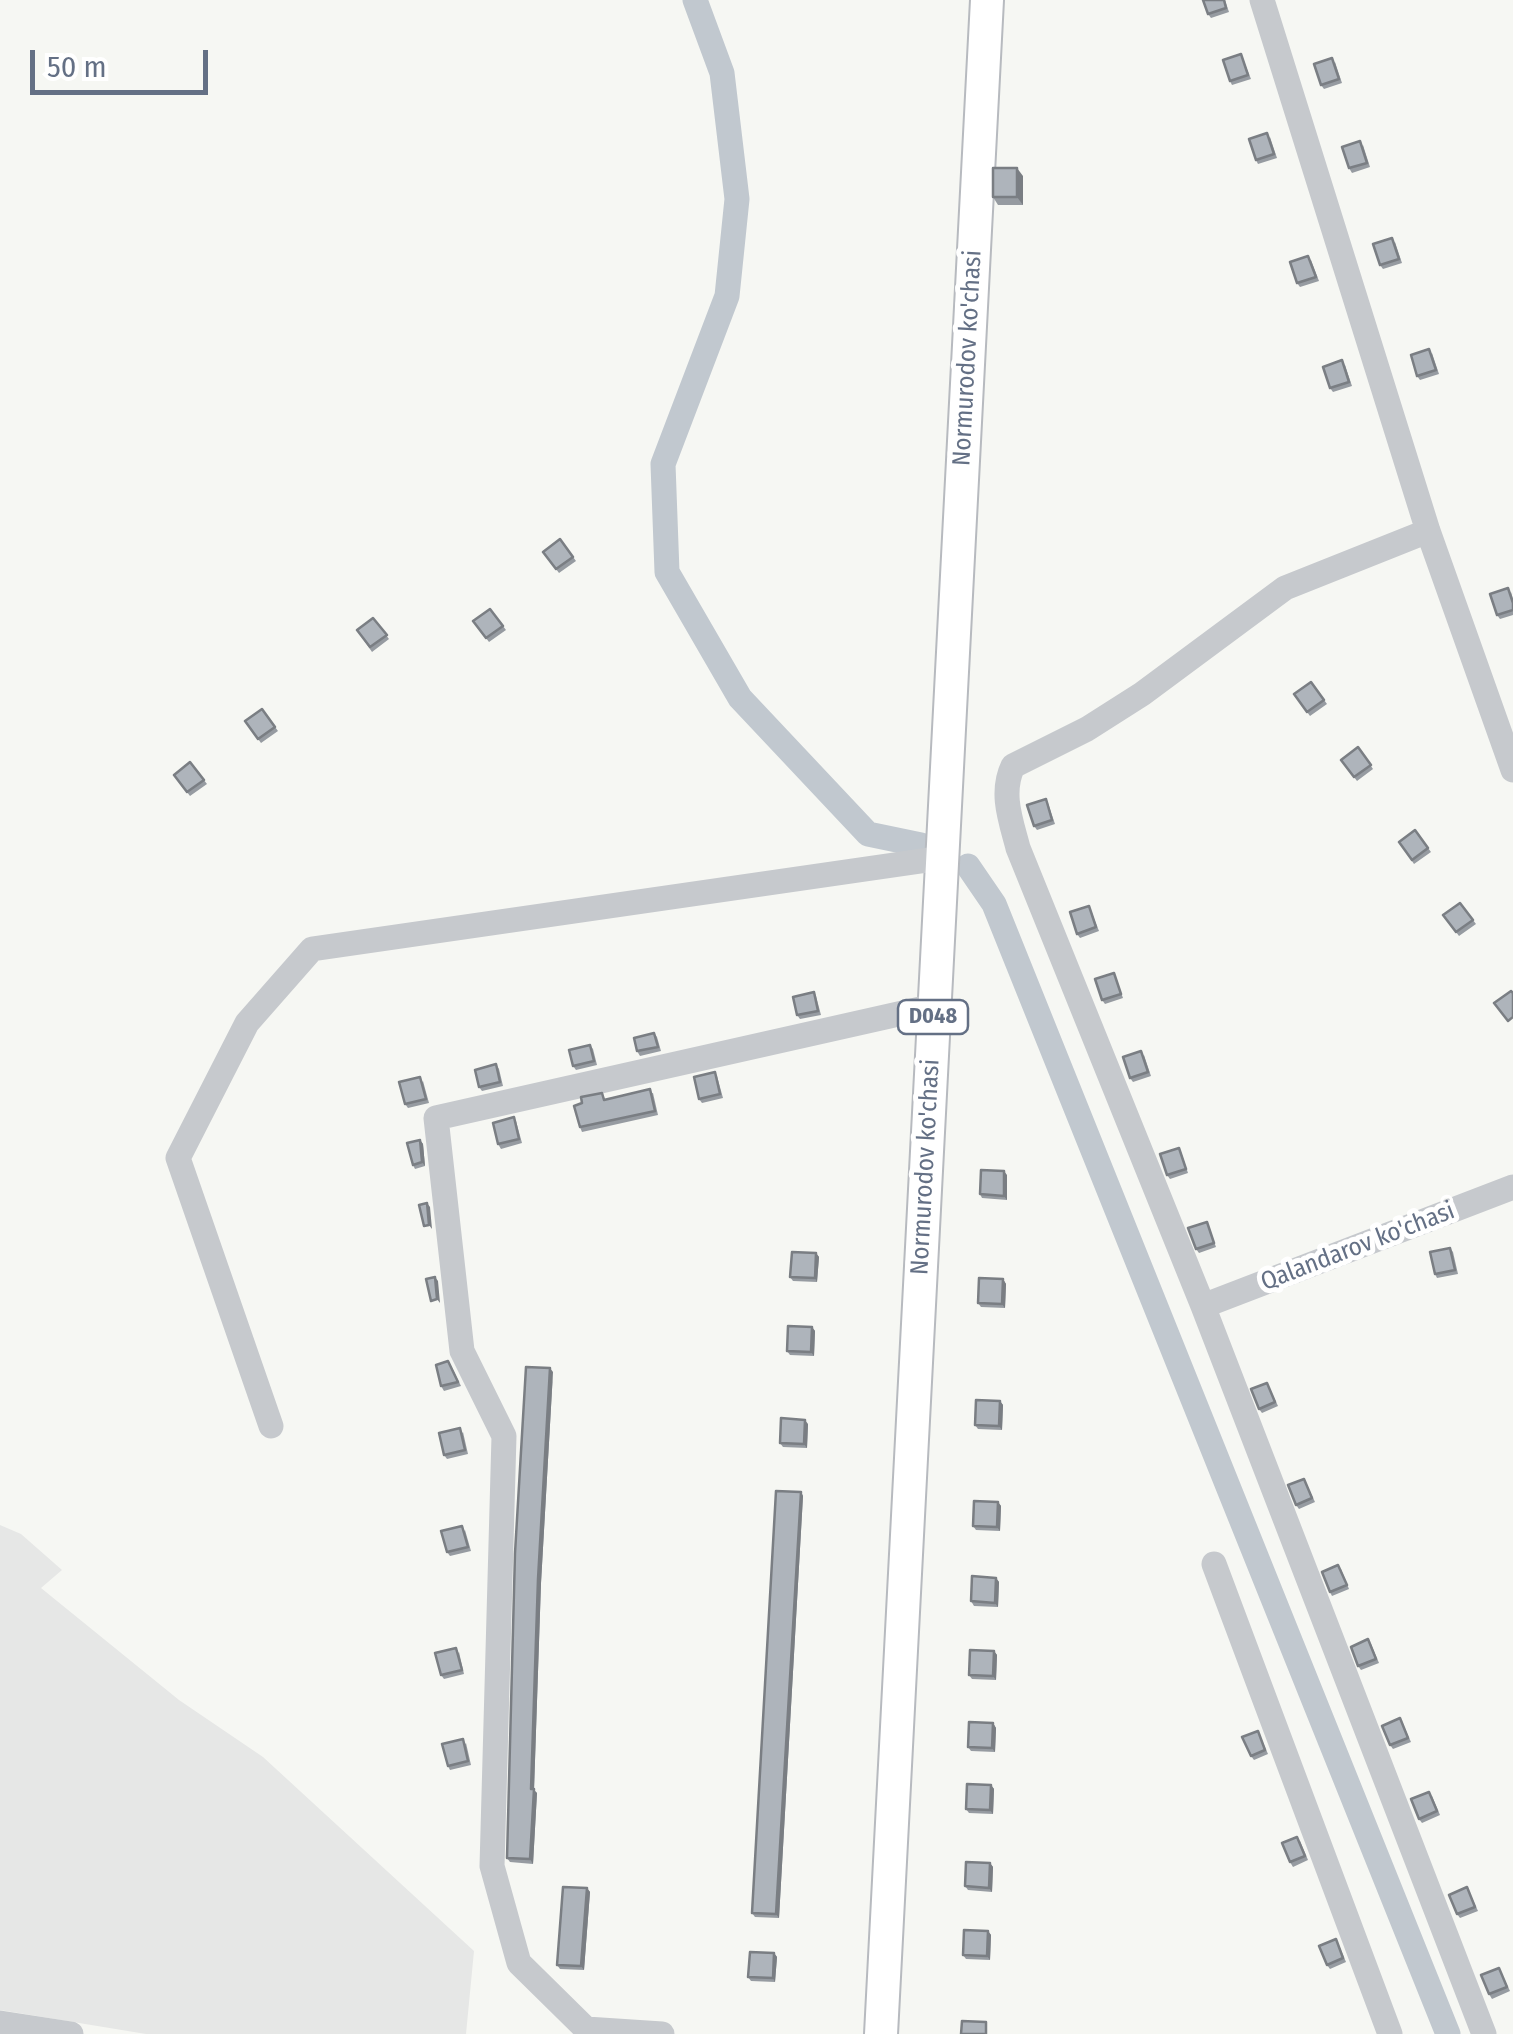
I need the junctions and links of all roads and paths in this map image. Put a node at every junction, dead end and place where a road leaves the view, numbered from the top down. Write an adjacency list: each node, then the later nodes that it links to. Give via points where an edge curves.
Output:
1 (987, 0): 5 (main road, Normurodov ko'chasi / D048)
2 (1262, 0): 3 (street)
3 (1428, 531): 4 (street); 8 (street, via 1286,588 1142,694 1013,766 1008,775 1006,804 1018,848)
4 (1513, 770)
5 (942, 858): 6 (main road, Normurodov ko'chasi / D048); 9 (street, via 312,949 247,1023 178,1158)
6 (934, 1006): 13 (street, via 436,1118 462,1351 504,1436 492,1866 520,1964 586,2030); 14 (main road, Normurodov ko'chasi / D048)
7 (1513, 1187): 8 (street, Qalandarov ko'chasi)
8 (1203, 1306): 16 (street)
9 (271, 1426)
10 (1214, 1564): 15 (street)
11 (0, 2023): 12 (street)
12 (71, 2034)
13 (662, 2034)
14 (881, 2034)
15 (1390, 2034)
16 (1484, 2034)

